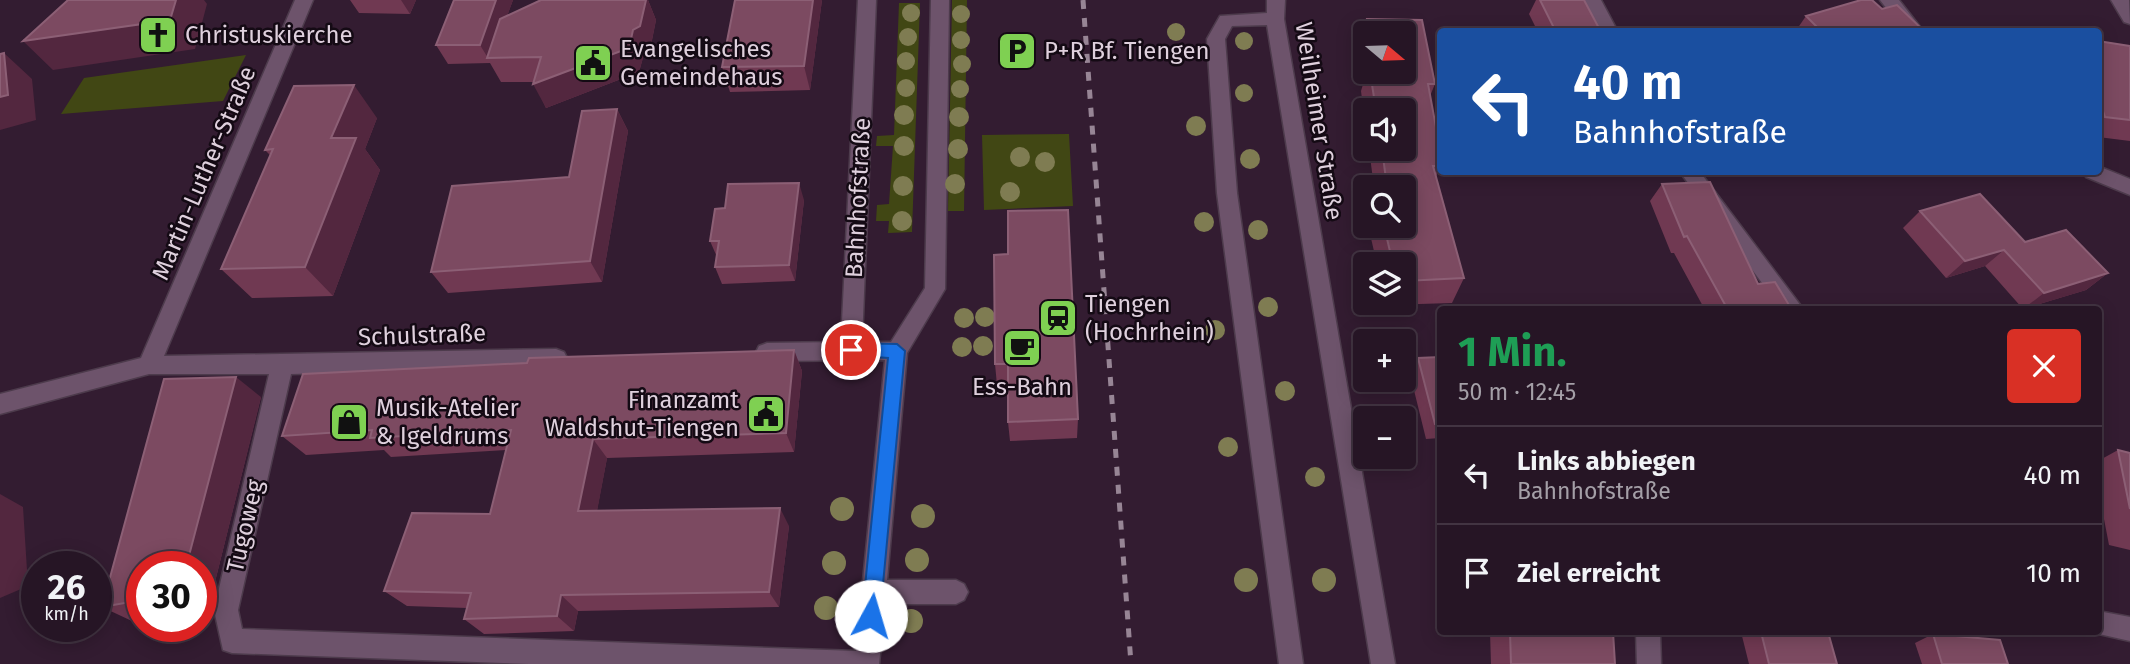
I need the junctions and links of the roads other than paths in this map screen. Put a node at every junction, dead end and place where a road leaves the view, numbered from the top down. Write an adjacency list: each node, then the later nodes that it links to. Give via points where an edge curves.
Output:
1 (304, 0): 19 (street, Martin-Luther-Straße)
2 (867, 0): 15 (street, Bahnhofstraße)
3 (940, 0): 16 (street, via 935,289)
4 (1592, 0): 9 (street)
5 (1889, 0): 10 (street)
6 (2120, 0): 8 (street)
7 (1275, 10): 28 (street, via 1226,20 1216,39 1227,193); 29 (street, Weilheimer Straße)
8 (2130, 18)
9 (1607, 28)
10 (1912, 28)
11 (1692, 175): 14 (street)
12 (2100, 175): 13 (street)
13 (2130, 187)
14 (1791, 306)
15 (851, 350): 16 (street); 17 (street)
16 (897, 351): 22 (street)
17 (739, 353)
18 (573, 357): 20 (street, Schulstraße)
19 (149, 365): 20 (street, Schulstraße); 21 (street, Schulstraße)
20 (282, 365): 27 (street, Tugoweg, via 226,610 232,641)
21 (0, 404)
22 (873, 592): 23 (street); 27 (street)
23 (956, 592)
24 (2102, 624): 25 (street)
25 (2130, 629)
26 (1648, 635): 30 (street)
27 (867, 664)
28 (1291, 664)
29 (1383, 664)
30 (1650, 664)

